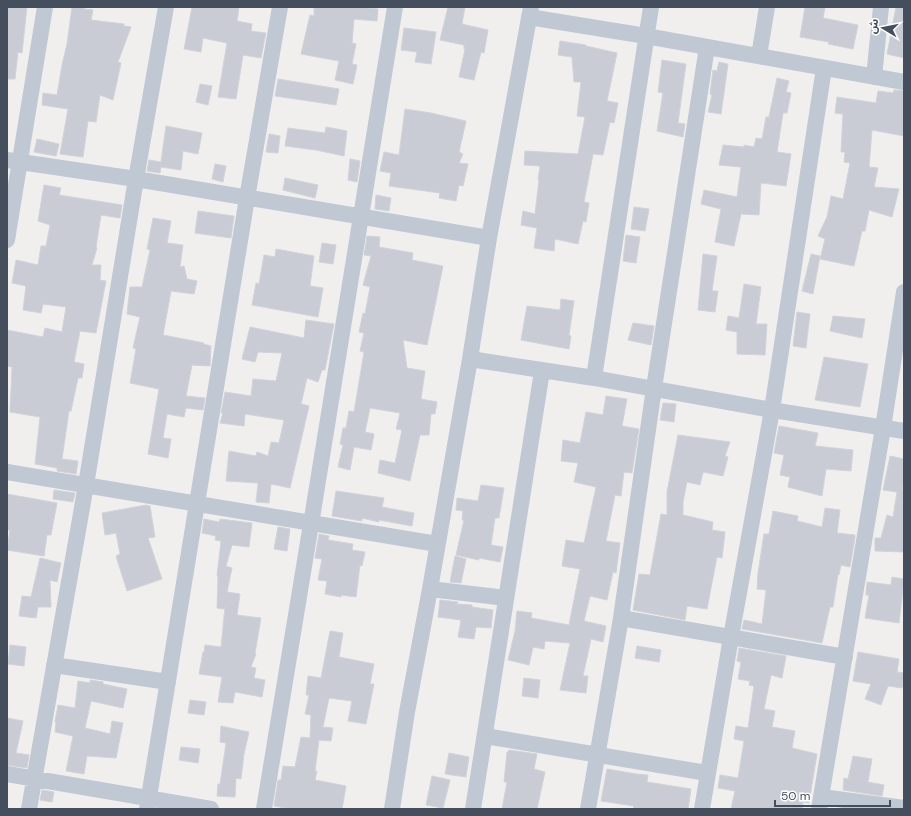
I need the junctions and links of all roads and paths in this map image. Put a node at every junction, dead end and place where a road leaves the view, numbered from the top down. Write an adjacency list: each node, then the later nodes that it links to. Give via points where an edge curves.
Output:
1 (45, 7): 15 (street)
2 (166, 7): 16 (street)
3 (280, 7): 17 (street)
4 (395, 7): 18 (street)
5 (652, 7): 9 (street)
6 (767, 7): 11 (street)
7 (881, 7): 13 (street)
8 (530, 12): 9 (street); 19 (street)
9 (646, 36): 10 (street); 24 (street)
10 (707, 47): 11 (street); 25 (street)
11 (759, 56): 12 (street)
12 (824, 68): 13 (street); 26 (street)
13 (874, 77): 14 (street)
14 (904, 82)
15 (13, 160): 16 (street); 20 (street)
16 (136, 179): 17 (street); 30 (street)
17 (247, 198): 18 (street); 31 (street)
18 (361, 218): 19 (street); 32 (street)
19 (489, 238): 22 (street)
20 (7, 240)
21 (904, 292): 27 (street)
22 (470, 359): 23 (street); 33 (street)
23 (542, 371): 24 (street); 35 (street)
24 (594, 378): 25 (street)
25 (654, 388): 26 (street); 36 (street)
26 (772, 410): 27 (street); 37 (street)
27 (884, 428): 28 (street); 38 (street)
28 (904, 432)
29 (7, 472): 30 (street)
30 (86, 485): 31 (street); 39 (street)
31 (197, 505): 32 (street); 40 (street)
32 (311, 524): 33 (street); 51 (street)
33 (437, 544): 34 (street)
34 (430, 589): 35 (street); 52 (street)
35 (506, 598): 41 (street)
36 (621, 618): 37 (street); 42 (street)
37 (731, 636): 38 (street); 43 (street)
38 (845, 657): 46 (street)
39 (54, 665): 40 (street); 45 (street)
40 (168, 682): 47 (street)
41 (485, 736): 42 (street); 53 (street)
42 (597, 755): 43 (street); 54 (street)
43 (707, 772): 55 (street)
44 (7, 774): 45 (street)
45 (34, 779): 47 (street); 49 (street)
46 (820, 803): 48 (street)
47 (148, 804): 50 (street)
48 (904, 808)
49 (29, 809)
50 (211, 809)
51 (264, 809)
52 (392, 809)
53 (473, 809)
54 (588, 809)
55 (702, 809)

